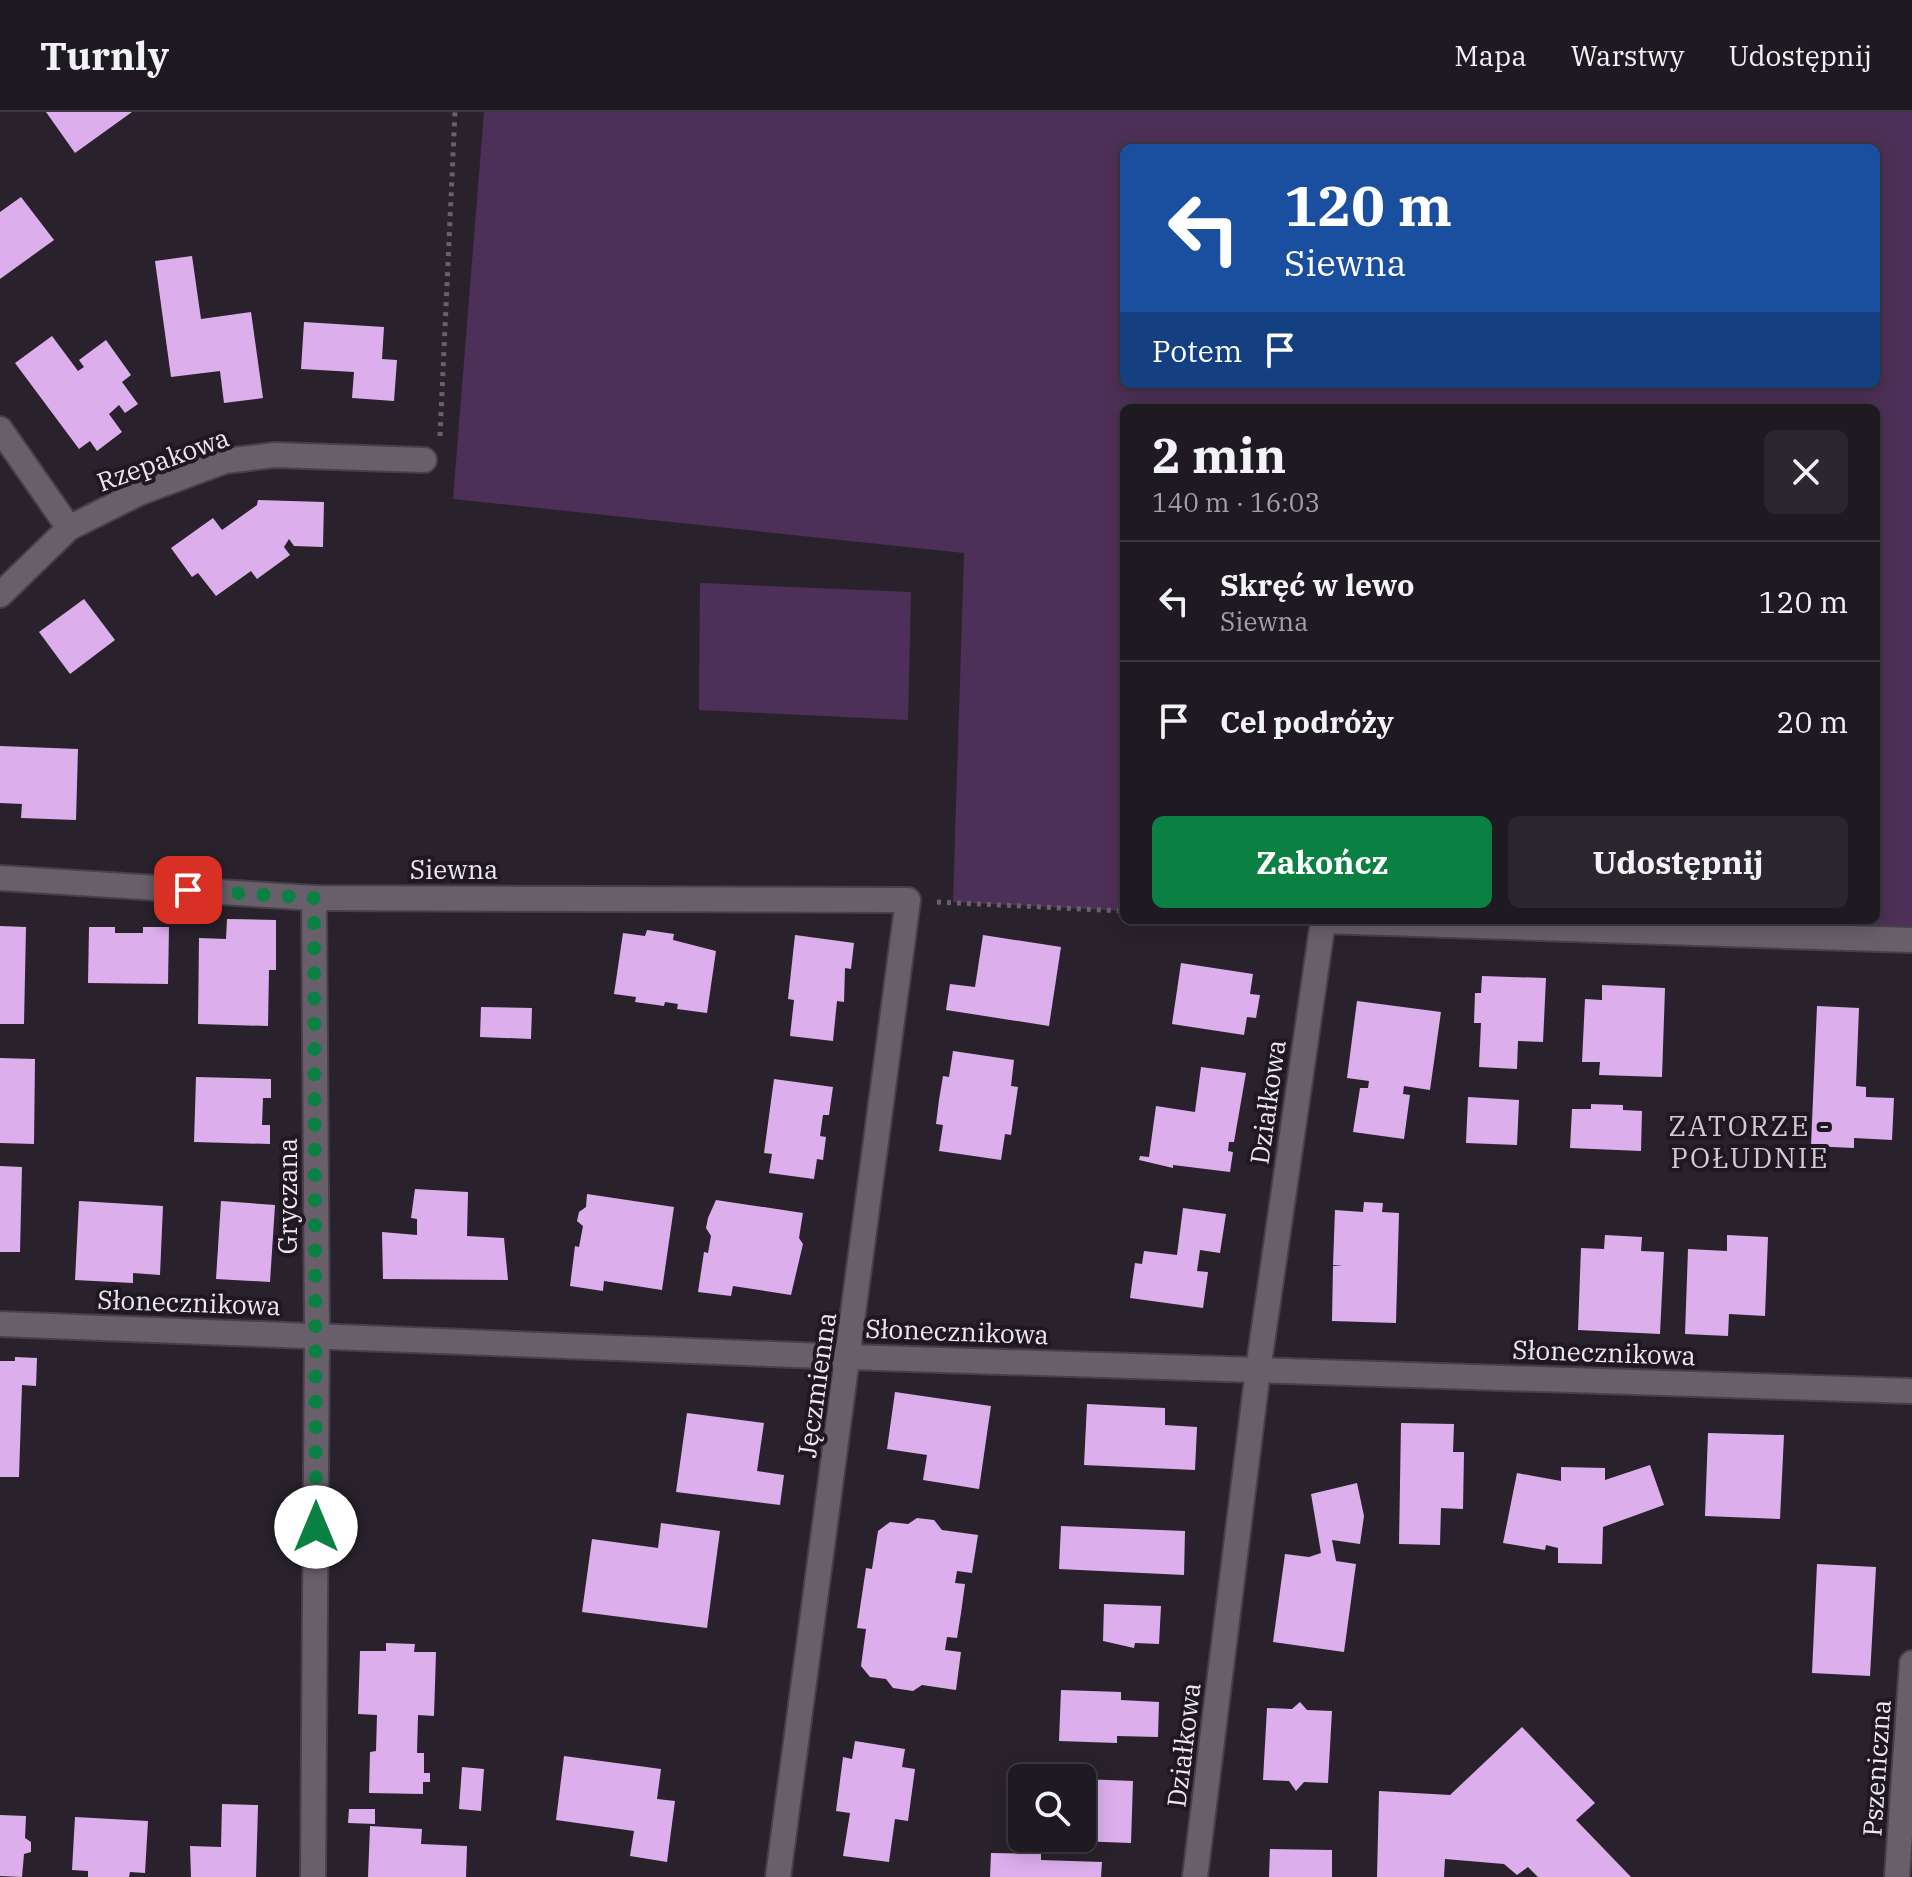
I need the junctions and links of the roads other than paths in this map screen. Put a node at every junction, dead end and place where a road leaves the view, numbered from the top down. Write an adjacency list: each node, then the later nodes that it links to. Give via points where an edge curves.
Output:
1 (0, 429): 3 (street)
2 (424, 460): 3 (street, Rzepakowa, via 275,455 225,461 139,493)
3 (69, 528): 4 (street, Rzepakowa)
4 (0, 595)
5 (0, 878): 6 (street, Siewna)
6 (314, 898): 7 (street, Siewna); 12 (street, Gryczana)
7 (908, 900): 13 (street, Jęczmienna)
8 (1323, 924): 14 (street, Działkowa)
9 (1416, 924): 10 (street, Działkowa)
10 (1912, 940)
11 (0, 1324): 12 (street, Słonecznikowa)
12 (317, 1336): 13 (street, Słonecznikowa); 17 (street, Gryczana)
13 (849, 1357): 14 (street, Słonecznikowa); 18 (street, Jęczmienna)
14 (1258, 1370): 15 (street, Słonecznikowa); 19 (street, Działkowa)
15 (1912, 1391)
16 (1912, 1663): 20 (street, Pszeniczna)
17 (313, 1877)
18 (778, 1877)
19 (1195, 1877)
20 (1897, 1877)

